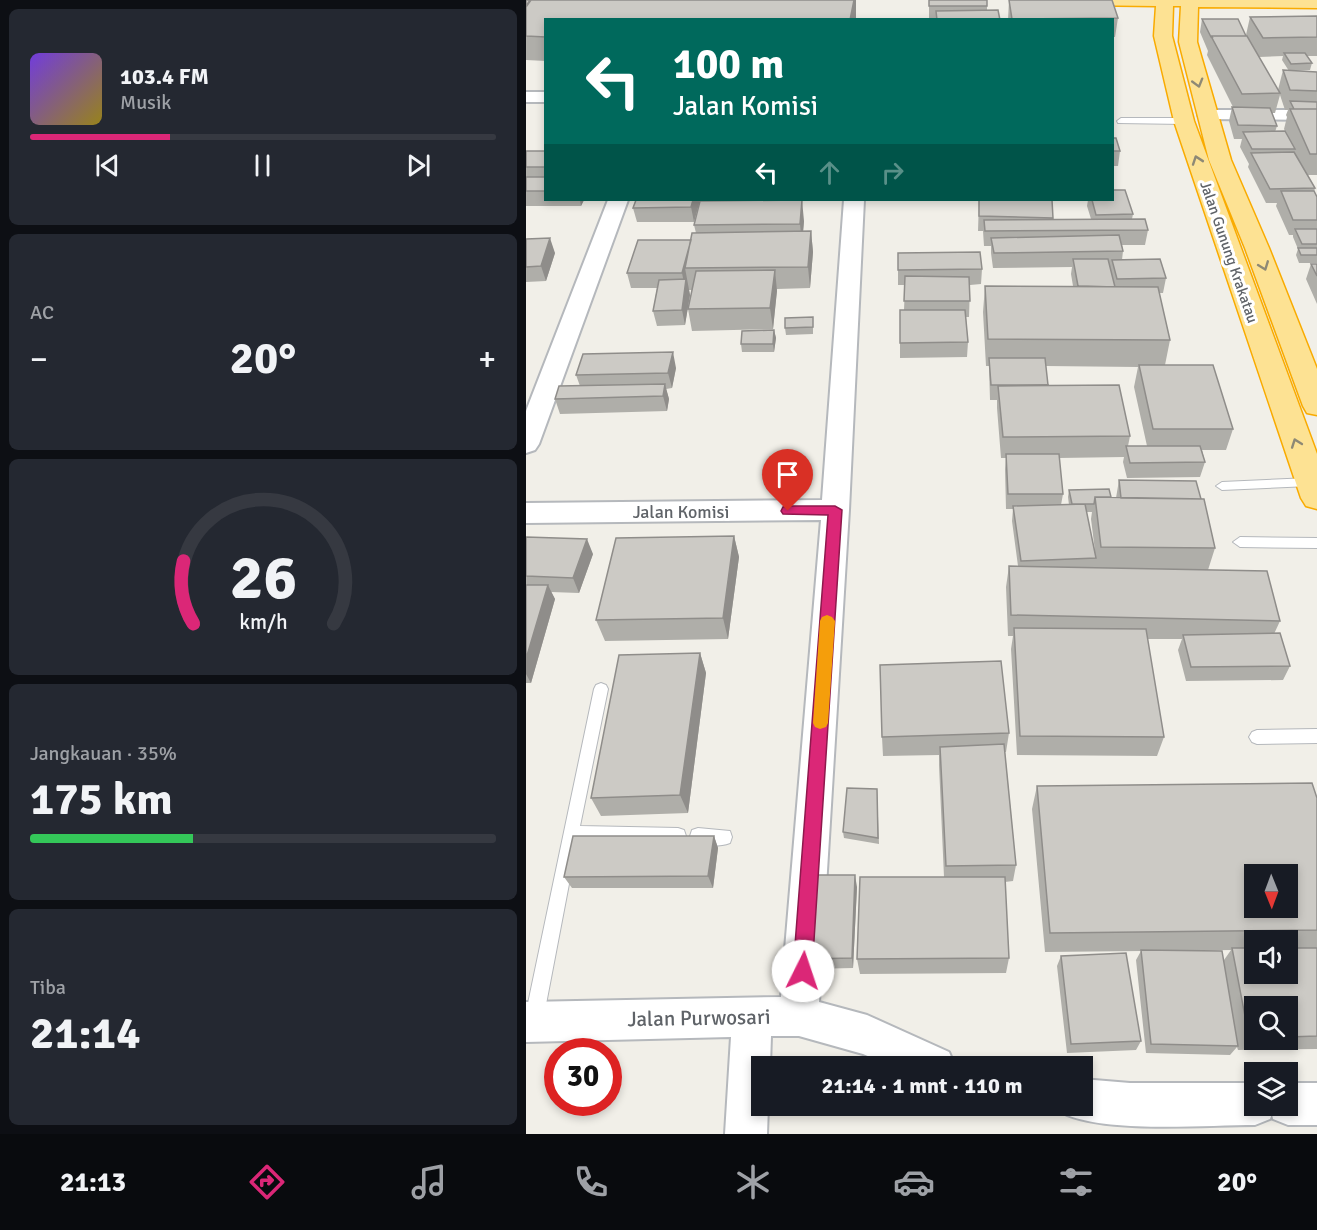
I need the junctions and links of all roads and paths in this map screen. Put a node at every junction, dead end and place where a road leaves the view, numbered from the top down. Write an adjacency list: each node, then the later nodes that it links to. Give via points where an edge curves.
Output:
1 (1078, 0): 2 (highway)
2 (1084, 0): 6 (highway, via 1133,10)
3 (1190, 1): 4 (highway); 6 (highway); 7 (highway, Jalan Gunung Krakatau)
4 (1275, 3): 5 (highway); 7 (highway)
5 (1316, 3)
6 (1164, 8): 11 (highway, Jalan Gunung Krakatau, via 1163,36)
7 (1189, 25): 11 (highway, Jalan Gunung Krakatau, one-way to 11)
8 (526, 97): 9 (street)
9 (544, 98)
10 (1316, 115): 11 (street)
11 (1195, 118): 12 (lane); 15 (highway, Jalan Gunung Krakatau, one-way to 15, via 1220,160); 18 (highway, Jalan Gunung Krakatau, one-way to 11)
12 (1121, 121)
13 (618, 201): 16 (street)
14 (854, 201): 19 (street)
15 (1316, 405)
16 (526, 444)
17 (1222, 486): 18 (lane)
18 (1313, 490)
19 (835, 510): 20 (street, Jalan Komisi); 29 (street)
20 (526, 513)
21 (1240, 542): 22 (lane)
22 (1316, 543)
23 (601, 689): 26 (lane)
24 (1316, 735): 25 (lane)
25 (1257, 737)
26 (570, 834): 27 (lane); 30 (lane)
27 (724, 837)
28 (752, 1016): 29 (street, Jalan Purwosari); 30 (street, Jalan Purwosari); 36 (street)
29 (799, 1016): 31 (street, Jalan Purwosari, via 867,1035)
30 (530, 1022)
31 (913, 1056)
32 (1093, 1101): 33 (street)
33 (1244, 1104)
34 (1298, 1104): 35 (street)
35 (1316, 1104)
36 (746, 1134)

